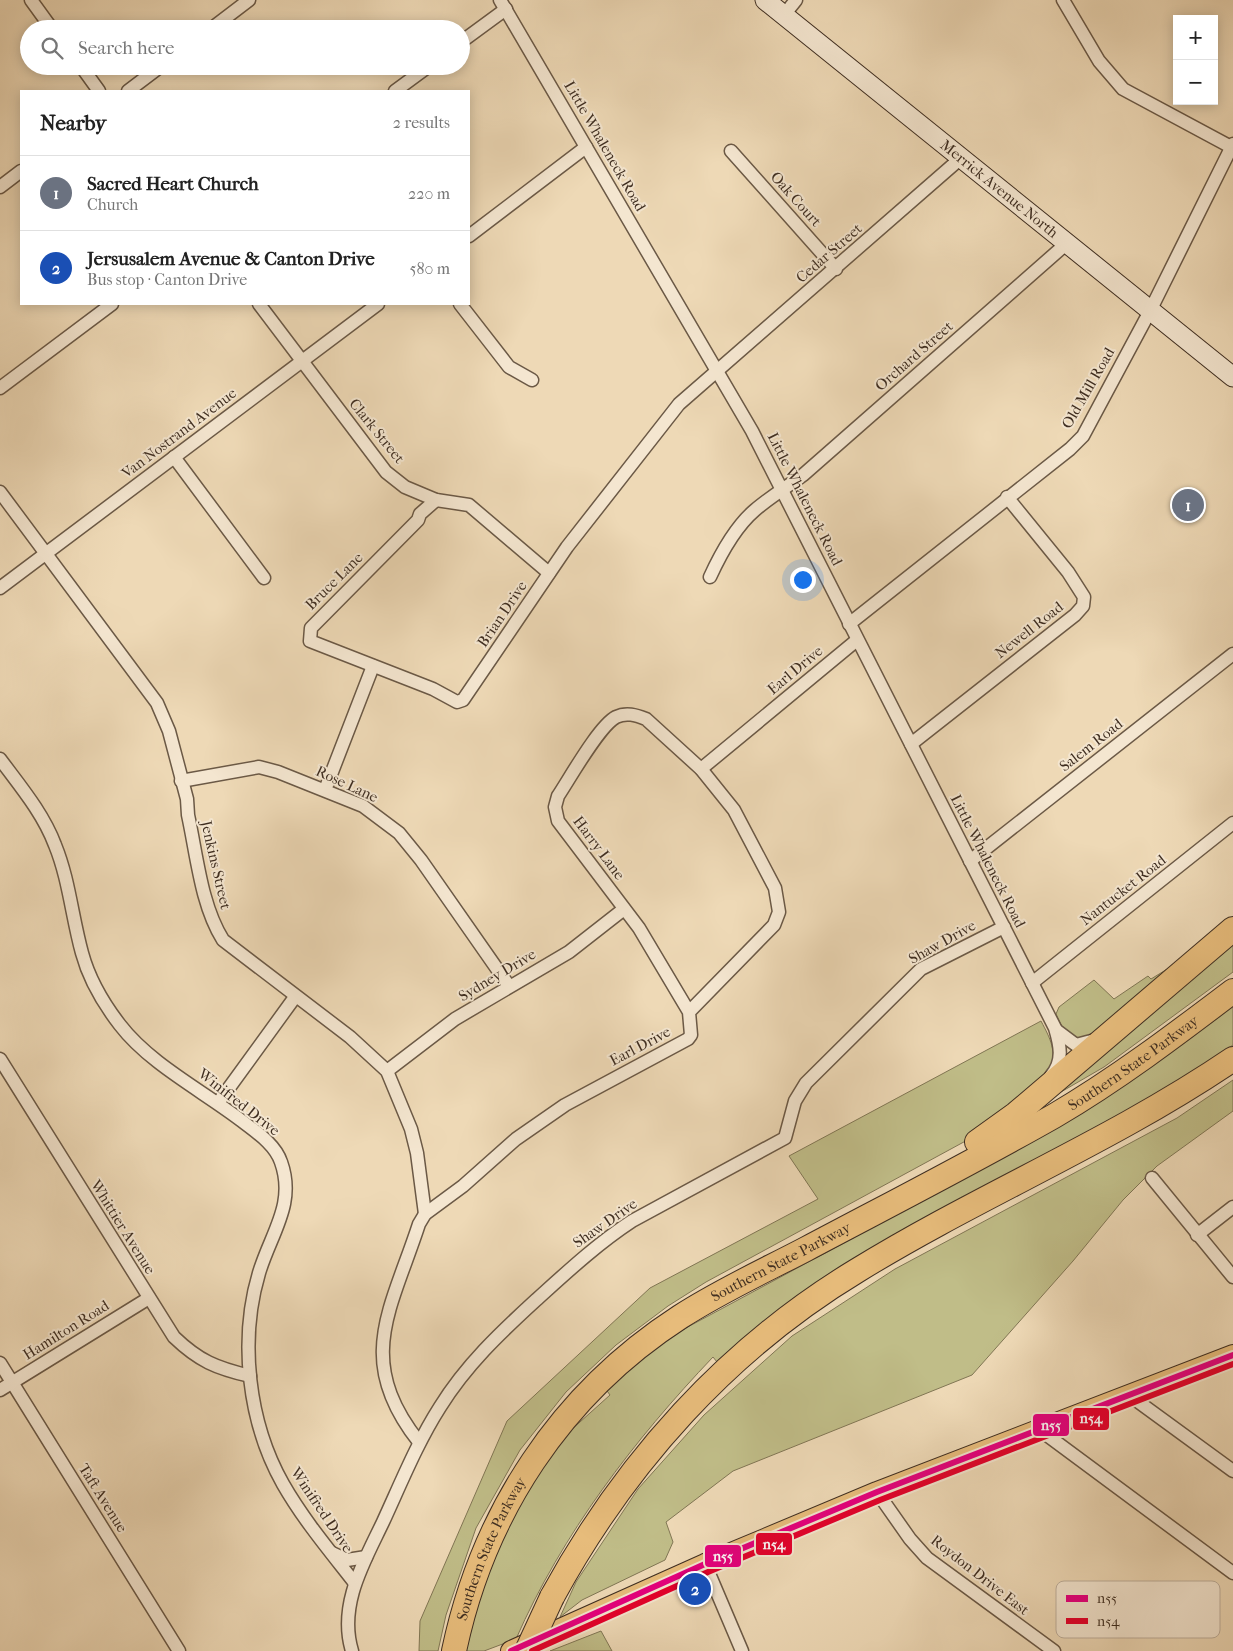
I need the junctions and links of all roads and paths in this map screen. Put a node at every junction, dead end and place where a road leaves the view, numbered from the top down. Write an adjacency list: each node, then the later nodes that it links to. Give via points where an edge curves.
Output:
1 (31, 0): 7 (street)
2 (249, 0): 8 (street)
3 (765, 0): 6 (main road, Merrick Avenue North)
4 (1063, 0): 16 (street, via 1099,61 1122,89)
5 (503, 4): 9 (street); 17 (street, Little Whaleneck Road)
6 (790, 7): 19 (main road, Merrick Avenue North)
7 (45, 20)
8 (223, 20)
9 (470, 34)
10 (87, 75): 13 (street)
11 (149, 75): 14 (street)
12 (417, 75): 15 (street)
13 (98, 90)
14 (129, 90)
15 (397, 90)
16 (1232, 145): 29 (street, Old Mill Road)
17 (586, 147): 22 (street); 31 (street, Little Whaleneck Road)
18 (731, 151): 24 (street, Oak Court)
19 (961, 158): 23 (main road, Merrick Avenue North); 24 (street, Cedar Street)
20 (20, 172): 21 (street)
21 (0, 187)
22 (470, 235)
23 (1066, 244): 29 (main road, Merrick Avenue North); 36 (street, Orchard Street)
24 (836, 269): 31 (street, Cedar Street)
25 (111, 305): 34 (street)
26 (260, 305): 30 (street, Clark Street)
27 (377, 305): 30 (street, Van Nostrand Avenue)
28 (461, 305): 33 (street, via 509,367)
29 (1150, 311): 32 (main road, Merrick Avenue North); 38 (street, Old Mill Road, via 1083,436)
30 (302, 361): 35 (street, Van Nostrand Avenue); 39 (street, Clark Street, via 386,472 405,486)
31 (718, 372): 36 (street, Little Whaleneck Road); 41 (street, Brian Drive, via 680,404)
32 (1233, 378)
33 (532, 380)
34 (0, 388)
35 (174, 457): 40 (street, Van Nostrand Avenue); 42 (street)
36 (782, 490): 43 (street, Orchard Street, via 745,520 721,553); 45 (street, Little Whaleneck Road)
37 (0, 492): 40 (street, Jenkins Street)
38 (1007, 497): 45 (street, Old Mill Road); 49 (street, Newell Road, via 1068,572 1084,597 1083,606)
39 (436, 500): 41 (street, Clark Street, via 469,505); 48 (street, Bruce Lane, via 310,628 310,641)
40 (46, 554): 44 (street, Van Nostrand Avenue); 52 (street, Jenkins Street, via 157,704 169,731)
41 (549, 573): 48 (street, Brian Drive, via 463,700 457,702)
42 (264, 578)
43 (710, 578)
44 (0, 588)
45 (849, 624): 46 (street, Little Whaleneck Road)
46 (857, 640): 49 (street, Little Whaleneck Road); 51 (street, Earl Drive)
47 (1233, 654): 55 (street, Salem Road)
48 (373, 666): 53 (street)
49 (911, 744): 55 (street, Little Whaleneck Road)
50 (0, 759): 70 (street, Winifred Drive, via 38,811 56,845 82,954 102,999 122,1027 150,1055)
51 (701, 769): 56 (street, Harry Lane, via 646,719 625,714 603,729 558,796 555,807 558,821); 63 (street, via 734,810 774,888 779,912 774,925)
52 (181, 781): 53 (street, Rose Lane, via 258,767); 62 (street, Jenkins Street, via 215,928 232,950)
53 (325, 790): 60 (street, Rose Lane, via 363,806 399,833)
54 (1233, 823): 59 (street, Nantucket Road)
55 (970, 861): 57 (street, Little Whaleneck Road)
56 (624, 909): 60 (street, Sydney Drive, via 568,952); 63 (street, Harry Lane, via 639,928)
57 (1004, 928): 59 (street, Little Whaleneck Road); 85 (street, Shaw Drive, via 920,970 901,986 806,1083 795,1101 787,1134 781,1141 632,1221 574,1265 475,1358 449,1392)
58 (1233, 929): 64 (highway)
59 (1032, 983): 65 (street, Little Whaleneck Road)
60 (509, 986): 68 (street, Sydney Drive, via 455,1019)
61 (1233, 991): 75 (highway, Southern State Parkway, via 1126,1070 1054,1116)
62 (295, 997): 68 (street, Jenkins Street, via 350,1037); 70 (street)
63 (689, 1012): 73 (street, Earl Drive, via 691,1035 688,1039 565,1105 516,1139 463,1186)
64 (1127, 1020): 65 (street, Little Whaleneck Road, via 1082,1045 1072,1044); 69 (highway)
65 (1055, 1028): 69 (street, Little Whaleneck Road, via 1060,1050 1058,1066)
66 (0, 1059): 77 (street, Whittier Avenue)
67 (1233, 1059): 97 (highway, bridge, via 1118,1129 875,1260 820,1294 774,1328 705,1389 656,1443 608,1506 552,1597)
68 (387, 1071): 73 (street, Jenkins Street, via 411,1129)
69 (1031, 1102): 75 (highway, via 990,1134 895,1187)
70 (218, 1103): 80 (street, Winifred Drive, via 273,1148 281,1160 288,1186 252,1304 247,1353)
71 (1152, 1178): 74 (street)
72 (1233, 1207): 74 (street)
73 (425, 1214): 85 (street, Earl Drive, via 390,1301 382,1344 384,1376 393,1404)
74 (1196, 1235): 76 (street)
75 (809, 1247): 95 (highway, Southern State Parkway, via 682,1316 633,1351 584,1396 539,1451 501,1513 473,1579)
76 (1233, 1277)
77 (149, 1298): 80 (street, Whittier Avenue, via 174,1337 192,1354 211,1366); 81 (street, Hamilton Road)
78 (1233, 1355): 83 (main road)
79 (0, 1363): 81 (street, Taft Avenue)
80 (250, 1376): 88 (street, Winifred Drive, via 261,1432 272,1462 283,1485)
81 (12, 1382): 82 (street, Hamilton Road); 93 (street, Taft Avenue)
82 (0, 1390)
83 (1129, 1395): 84 (main road); 86 (street)
84 (1040, 1430): 87 (main road); 91 (street)
85 (419, 1442): 89 (street, Shaw Drive)
86 (1233, 1471)
87 (877, 1492): 90 (main road); 99 (street, Roydon Drive East, via 927,1558)
88 (330, 1551): 89 (street, via 347,1560); 92 (street, Winifred Drive)
89 (366, 1557): 92 (street, Shaw Drive)
90 (705, 1564): 96 (main road); 98 (street)
91 (1233, 1573)
92 (354, 1582): 94 (street, Shaw Drive, via 348,1627)
93 (179, 1651)
94 (352, 1651)
95 (454, 1651)
96 (511, 1651)
97 (527, 1651)
98 (742, 1651)
99 (1054, 1651)

